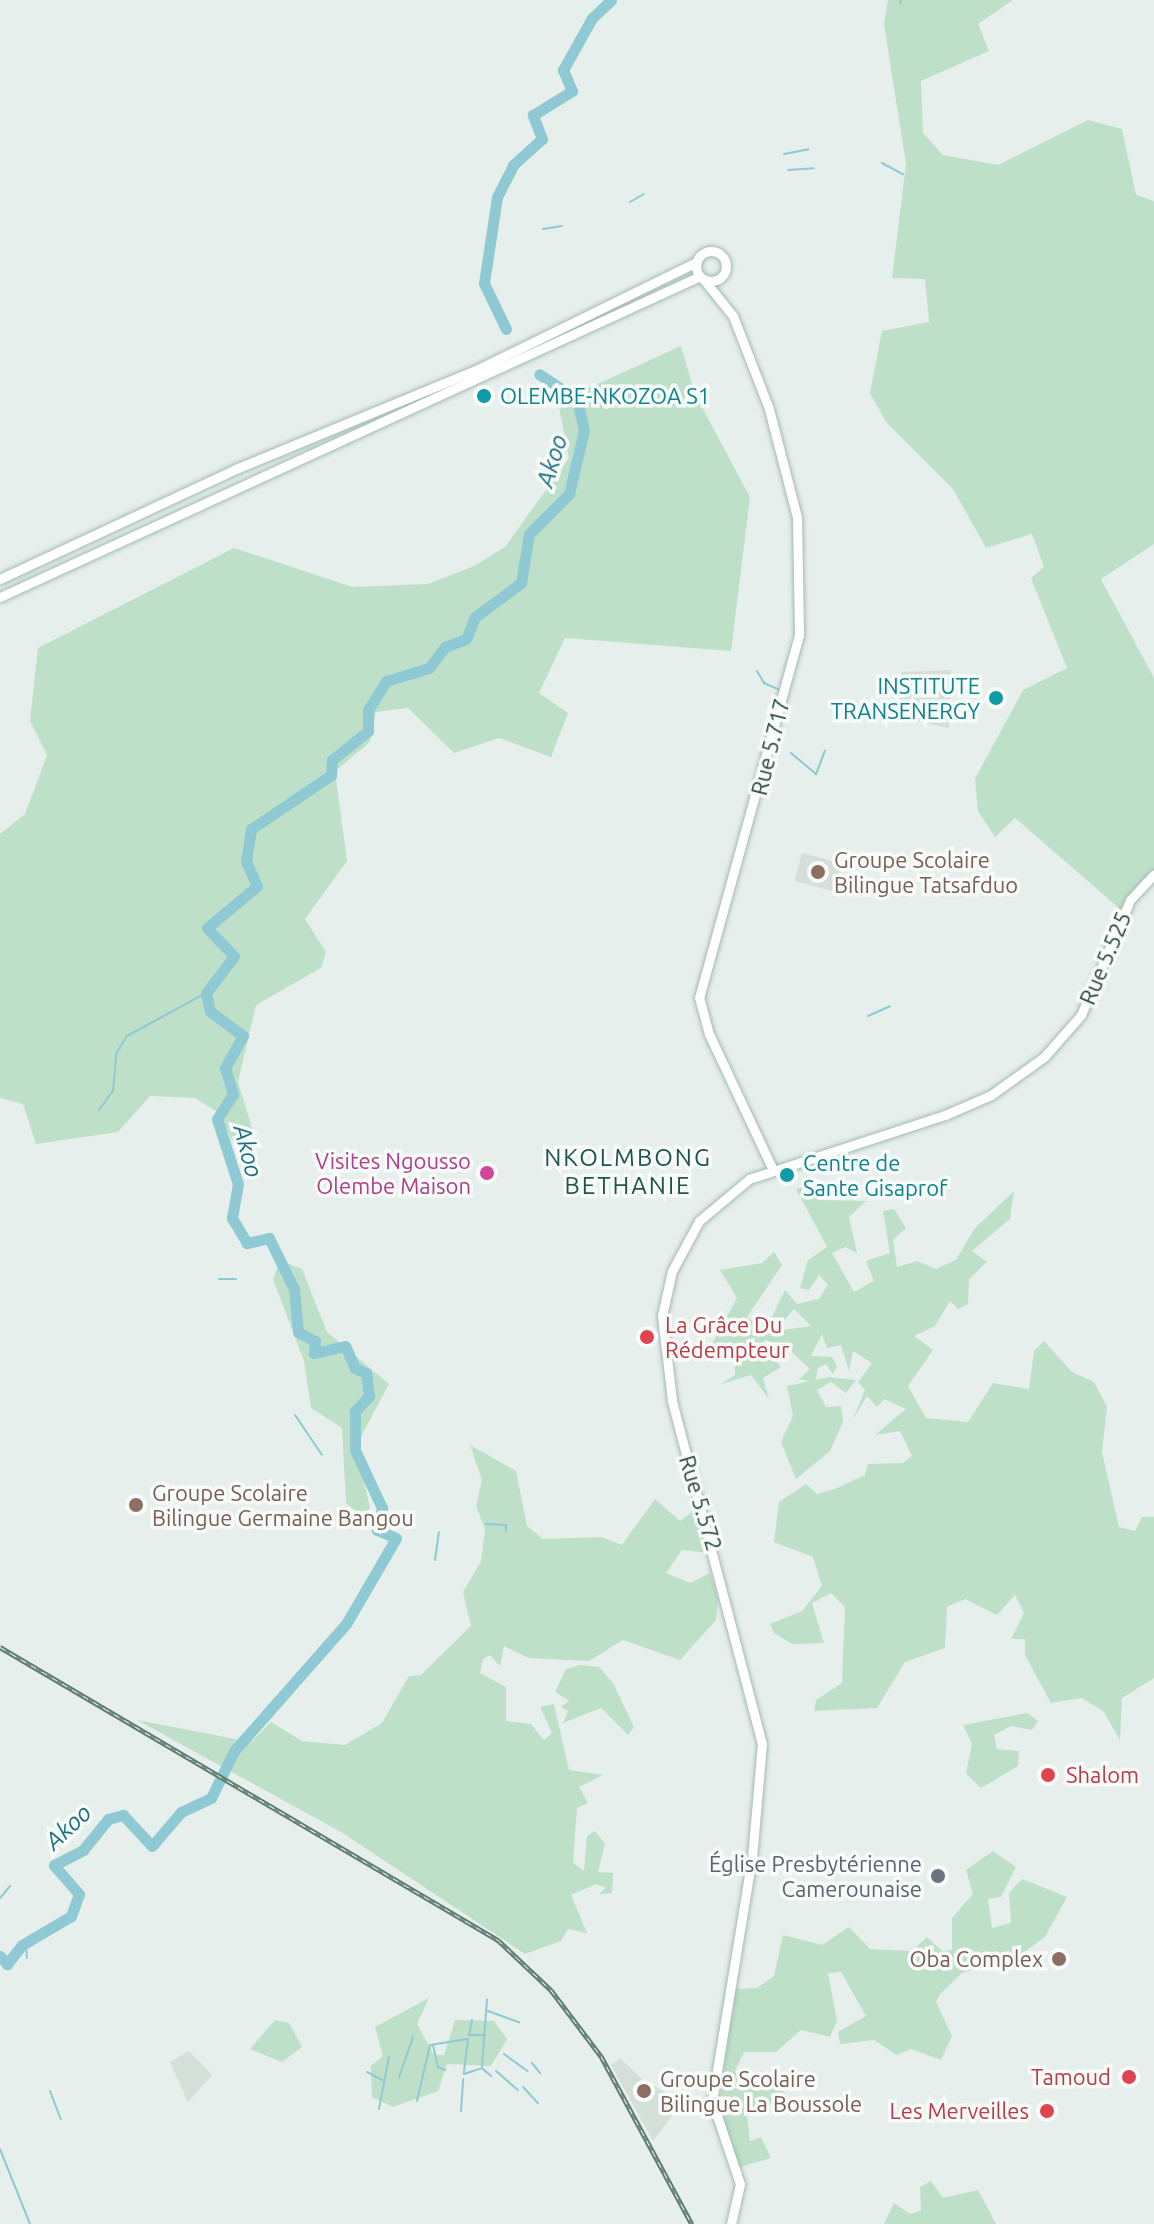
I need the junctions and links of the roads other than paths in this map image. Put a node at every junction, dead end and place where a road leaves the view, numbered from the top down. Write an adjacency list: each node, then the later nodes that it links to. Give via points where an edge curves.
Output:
1 (696, 262): 2 (street, via 708,251 720,254); 3 (street); 5 (street, via 478,369 238,468)
2 (722, 276): 3 (street); 4 (street, Rue 5.717)
3 (702, 278): 4 (street, Rue 5.717); 6 (street)
4 (733, 316): 9 (street, Rue 5.717, via 792,486 799,635 699,997 709,1034)
5 (0, 579)
6 (0, 597)
7 (1154, 874): 8 (street, Rue 5.525, via 1130,900 1090,996)
8 (1057, 1043): 9 (street, Rue 5.572, via 977,1101)
9 (771, 1166): 10 (street, Rue 5.572, via 699,1221 677,1254 662,1316 675,1415 736,1621 762,1744 752,1858 712,2101 740,2187)
10 (731, 2224)

